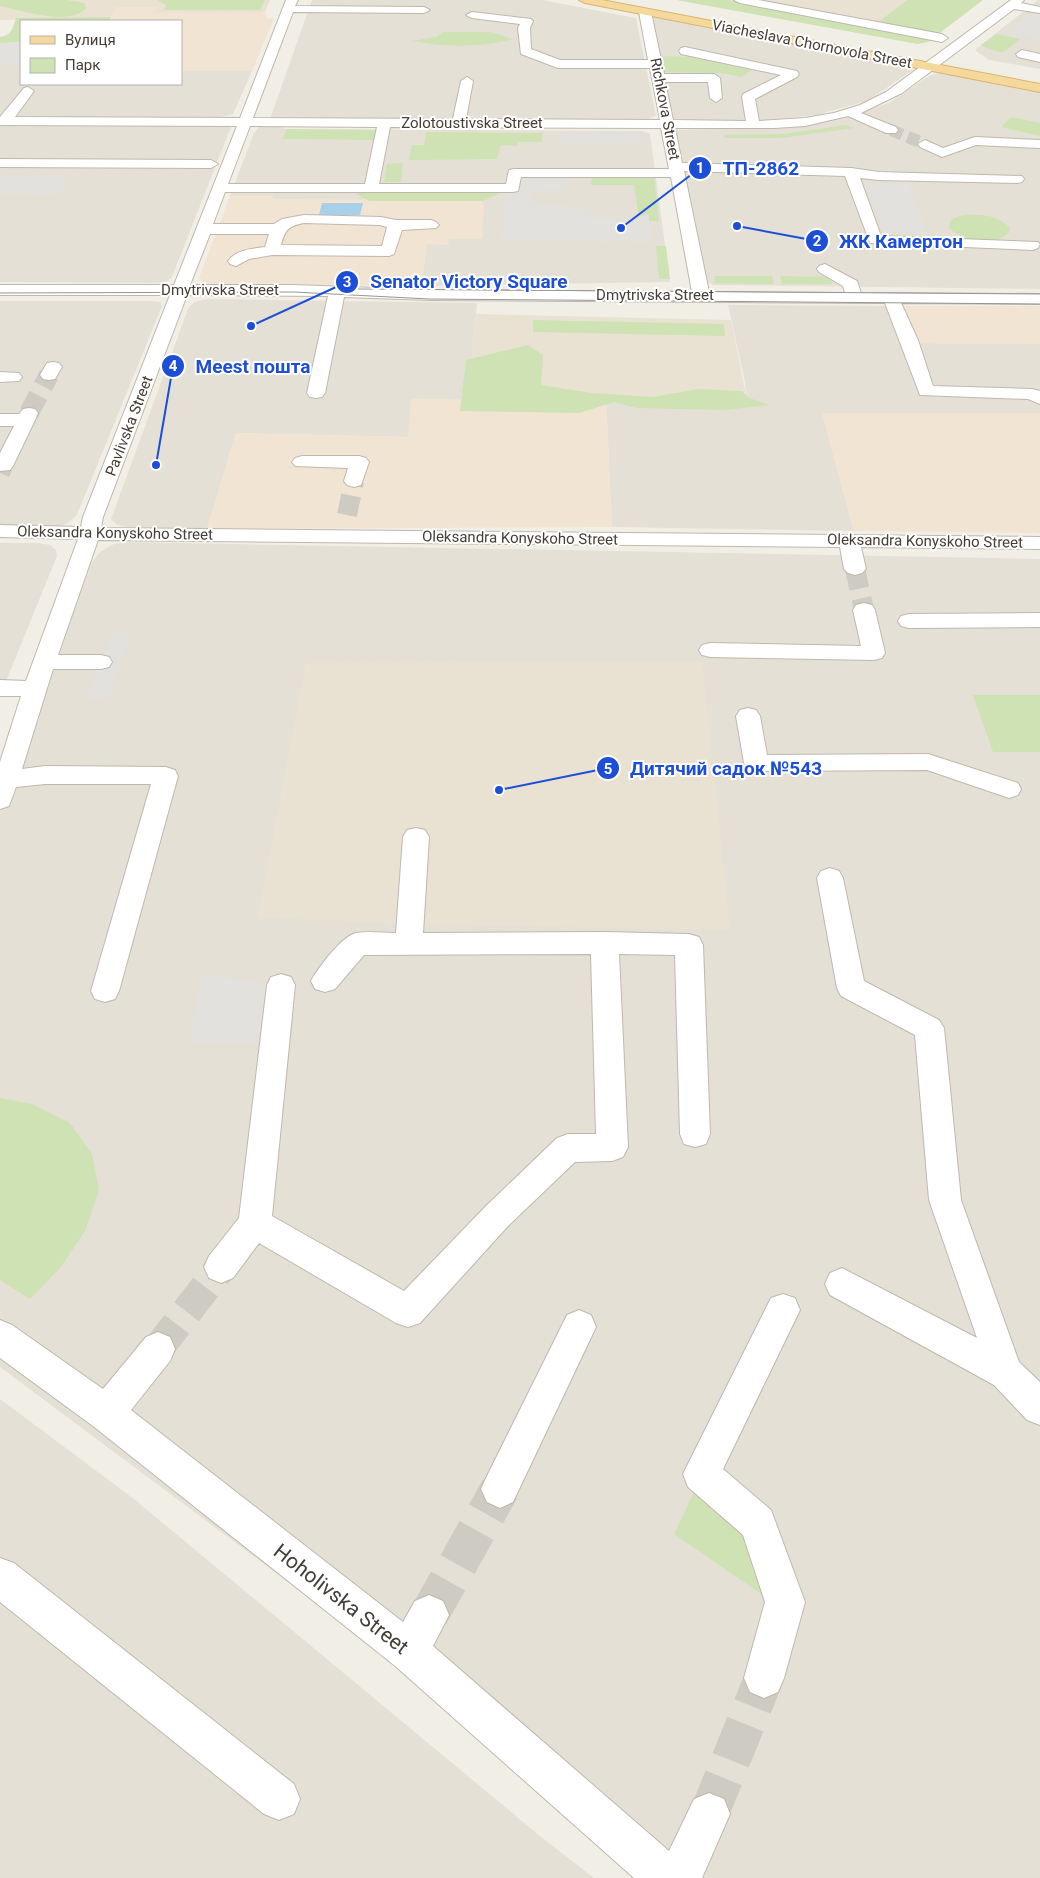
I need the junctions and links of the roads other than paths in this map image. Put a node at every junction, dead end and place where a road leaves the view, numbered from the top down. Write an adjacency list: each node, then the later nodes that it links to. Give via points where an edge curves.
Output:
1 (585, 0): 8 (main road, Viacheslava Chornovola Street)
2 (629, 0): 14 (main road, Viacheslava Chornovola Street)
3 (740, 0): 10 (street)
4 (1015, 3): 7 (street); 14 (street, Zolotoustivska Street)
5 (290, 4): 6 (street); 23 (street, Pavlivska Street)
6 (424, 10)
7 (1040, 10)
8 (645, 12): 14 (main road, Viacheslava Chornovola Street); 15 (street, Richkova Street)
9 (472, 15): 15 (street, via 527,21 524,28 525,51 558,64)
10 (942, 38)
11 (685, 51): 27 (street, via 793,74 748,97)
12 (1022, 54): 13 (street)
13 (1040, 58)
14 (935, 63): 16 (main road, Viacheslava Chornovola Street); 18 (main road, Viacheslava Chornovola Street); 21 (street, Zolotoustivska Street, via 890,96)
15 (657, 71): 20 (street, via 714,78); 26 (street, Richkova Street)
16 (1040, 78)
17 (467, 81): 25 (street)
18 (1040, 88)
19 (28, 91): 22 (street)
20 (716, 98)
21 (849, 112): 27 (street, Zolotoustivska Street, via 784,124); 28 (street)
22 (5, 121): 23 (street, Zolotoustivska Street); 29 (street)
23 (245, 122): 24 (street, Zolotoustivska Street); 37 (street, Pavlivska Street)
24 (384, 123): 25 (street, Zolotoustivska Street, via 435,119); 38 (street)
25 (459, 123): 26 (street, Zolotoustivska Street, via 629,128)
26 (668, 124): 27 (street, Zolotoustivska Street); 34 (street, Richkova Street)
27 (754, 125)
28 (891, 130)
29 (0, 134)
30 (925, 144): 31 (street, via 942,153 975,141)
31 (1040, 144)
32 (0, 163): 33 (street)
33 (211, 164)
34 (677, 170): 35 (street); 38 (street, via 514,173 513,188); 50 (street, Richkova Street)
35 (851, 172): 36 (street, via 879,176); 43 (street, via 874,240)
36 (1017, 178)
37 (220, 188): 38 (street); 41 (street, Pavlivska Street)
38 (371, 188)
39 (395, 225): 40 (street); 42 (street, via 381,220 304,219 287,222); 44 (street, via 389,251)
40 (431, 225)
41 (204, 229): 42 (street); 48 (street, Pavlivska Street)
42 (278, 229): 44 (street)
43 (1033, 245)
44 (272, 250): 45 (street, via 244,255)
45 (236, 261)
46 (825, 269): 51 (street, via 851,284)
47 (0, 290): 48 (street, Dmytrivska Street)
48 (182, 290): 49 (street, Dmytrivska Street); 62 (street, Pavlivska Street)
49 (337, 292): 50 (street, Dmytrivska Street); 54 (street)
50 (701, 295): 51 (street, Dmytrivska Street)
51 (854, 297): 52 (street, Dmytrivska Street)
52 (890, 298): 53 (street, Dmytrivska Street); 55 (street, via 909,340 926,391 1032,394)
53 (1040, 299)
54 (316, 394)
55 (1040, 398)
56 (0, 420): 58 (street, via 27,416)
57 (302, 462): 59 (street, via 359,462)
58 (3, 466)
59 (354, 481)
60 (347, 515): 63 (street)
61 (0, 531): 62 (street, Oleksandra Konyskoho Street)
62 (89, 533): 63 (street, Oleksandra Konyskoho Street); 71 (street, Pavlivska Street)
63 (345, 535): 64 (street, Oleksandra Konyskoho Street)
64 (849, 540): 65 (street, Oleksandra Konyskoho Street); 66 (street)
65 (1040, 543)
66 (855, 569)
67 (864, 610): 70 (street, via 874,653)
68 (1040, 620): 69 (street)
69 (909, 622)
70 (710, 650)
71 (44, 662): 72 (street); 74 (street, Pavlivska Street)
72 (101, 662)
73 (0, 688): 74 (street)
74 (36, 689): 77 (street, Pavlivska Street)
75 (748, 716): 76 (street, via 756,763 928,762)
76 (1009, 789)
77 (3, 790): 84 (street, via 45,775 166,776)
78 (416, 837): 81 (street)
79 (830, 878): 93 (street, via 850,988 929,1028 945,1200)
80 (605, 943): 81 (street); 85 (street, via 689,945); 86 (street, via 612,1147 568,1148 408,1310)
81 (409, 944): 82 (street, via 356,944)
82 (326, 980)
83 (281, 985): 86 (street)
84 (105, 991)
85 (695, 1134)
86 (255, 1223): 87 (street)
87 (220, 1267)
88 (842, 1284): 93 (street)
89 (783, 1310): 100 (street, via 701,1474 758,1523 785,1602)
90 (579, 1327): 96 (street)
91 (0, 1337): 95 (street, Hoholivska Street)
92 (158, 1349): 95 (street)
93 (1006, 1373): 94 (street)
94 (1040, 1407)
95 (106, 1413): 99 (street, Hoholivska Street)
96 (500, 1490)
97 (0, 1577): 101 (street)
98 (429, 1615): 99 (street)
99 (408, 1651): 103 (street, Hoholivska Street)
100 (764, 1678)
101 (278, 1799)
102 (709, 1814): 104 (street)
103 (667, 1878)
104 (680, 1878)

